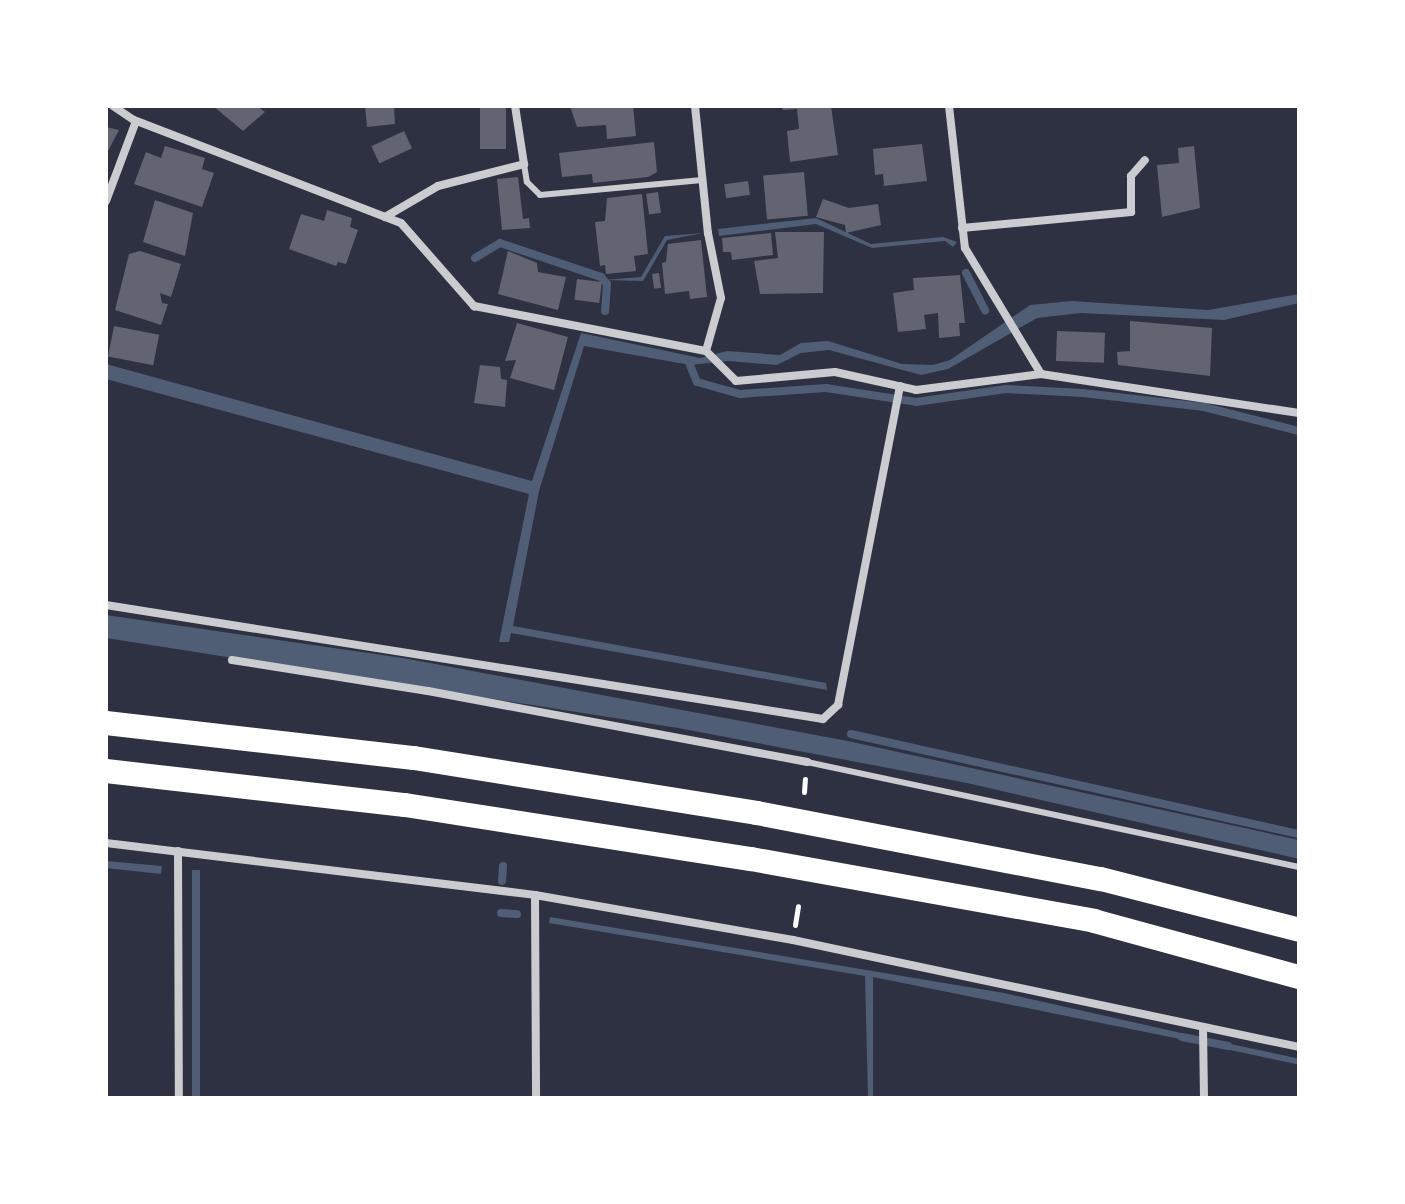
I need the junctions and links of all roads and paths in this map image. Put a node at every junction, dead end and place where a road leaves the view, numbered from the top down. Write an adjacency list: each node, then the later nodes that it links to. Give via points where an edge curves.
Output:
1 (113, 106): 5 (street)
2 (515, 106): 7 (street)
3 (695, 106): 8 (street)
4 (949, 106): 11 (street)
5 (136, 121): 9 (street); 10 (street)
6 (1145, 160): 11 (street, via 1131,176 1131,212)
7 (524, 164): 8 (lane, via 527,182 540,195); 10 (street, via 438,186)
8 (702, 180): 12 (street, via 721,298)
9 (106, 201)
10 (385, 217): 12 (street, via 401,223 474,306)
11 (962, 228): 13 (street, via 965,248)
12 (706, 351): 14 (street, via 736,381 835,372)
13 (1041, 374): 14 (street, via 916,390); 15 (street)
14 (900, 386): 16 (street, via 838,705 823,719)
15 (1299, 413)
16 (106, 605)
17 (232, 660): 19 (street, via 443,693)
18 (106, 723): 25 (highway, via 414,758 757,813 1101,879)
19 (807, 762): 23 (lane)
20 (106, 771): 26 (highway, via 405,805 751,859 1094,921)
21 (106, 843): 22 (street)
22 (178, 851): 24 (street); 29 (street)
23 (1299, 867)
24 (535, 895): 27 (street, via 793,940); 30 (street)
25 (1299, 930)
26 (1299, 977)
27 (1203, 1027): 28 (street); 31 (street)
28 (1299, 1047)
29 (179, 1098)
30 (536, 1098)
31 (1204, 1098)

